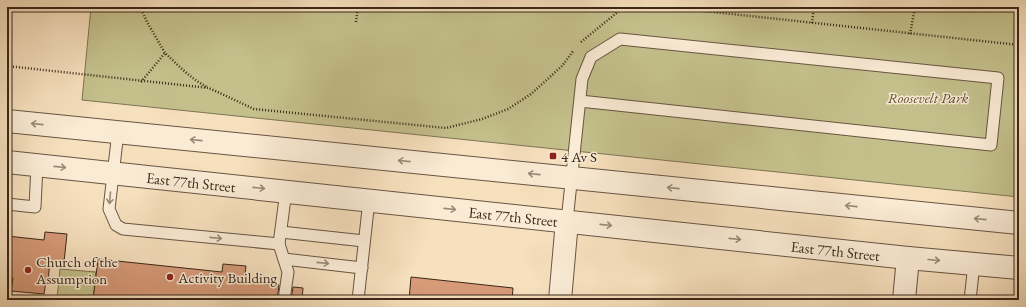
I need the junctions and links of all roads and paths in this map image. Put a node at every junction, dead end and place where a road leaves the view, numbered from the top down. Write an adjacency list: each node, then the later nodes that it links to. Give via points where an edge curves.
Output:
1 (140, 7): 12 (path)
2 (358, 7): 8 (path)
3 (628, 7): 15 (path, via 620,10 582,40 562,66 531,94 508,109 446,128 254,109)
4 (665, 7): 7 (path)
5 (814, 7): 9 (path)
6 (915, 7): 10 (path)
7 (676, 8): 9 (path)
8 (356, 22)
9 (812, 23): 10 (path)
10 (910, 34): 11 (path)
11 (1019, 45)
12 (165, 53): 14 (path); 15 (path)
13 (7, 66): 14 (path)
14 (140, 82): 15 (path)
15 (209, 88)
16 (580, 101): 16 (lane, via 582,79 591,57 620,39 998,78 991,144); 22 (lane)
17 (7, 121): 18 (street, one-way to 17)
18 (118, 132): 21 (lane); 22 (street, one-way to 18)
19 (7, 162): 20 (street, East 77th Street)
20 (37, 165): 21 (street, East 77th Street, one-way to 21); 25 (lane, via 35,207)
21 (112, 173): 23 (street, East 77th Street, one-way to 23); 30 (lane, one-way to 30, via 109,209 116,225 124,229)
22 (572, 178): 26 (lane); 27 (street, one-way to 22)
23 (286, 191): 24 (street, East 77th Street); 28 (lane)
24 (369, 200): 26 (street, East 77th Street, one-way to 26); 29 (lane)
25 (7, 204)
26 (567, 221): 31 (street, East 77th Street, one-way to 31); 38 (street)
27 (1019, 222)
28 (281, 232): 29 (lane); 30 (lane)
29 (364, 241): 34 (lane)
30 (279, 244): 32 (lane)
31 (908, 258): 33 (street, East 77th Street, one-way to 33); 39 (street)
32 (284, 259): 34 (lane, one-way to 34); 36 (lane, via 288,272)
33 (974, 264): 35 (street, East 77th Street); 40 (lane)
34 (362, 268): 37 (lane)
35 (1019, 268)
36 (284, 300)
37 (358, 300)
38 (560, 300)
39 (904, 300)
40 (970, 300)

